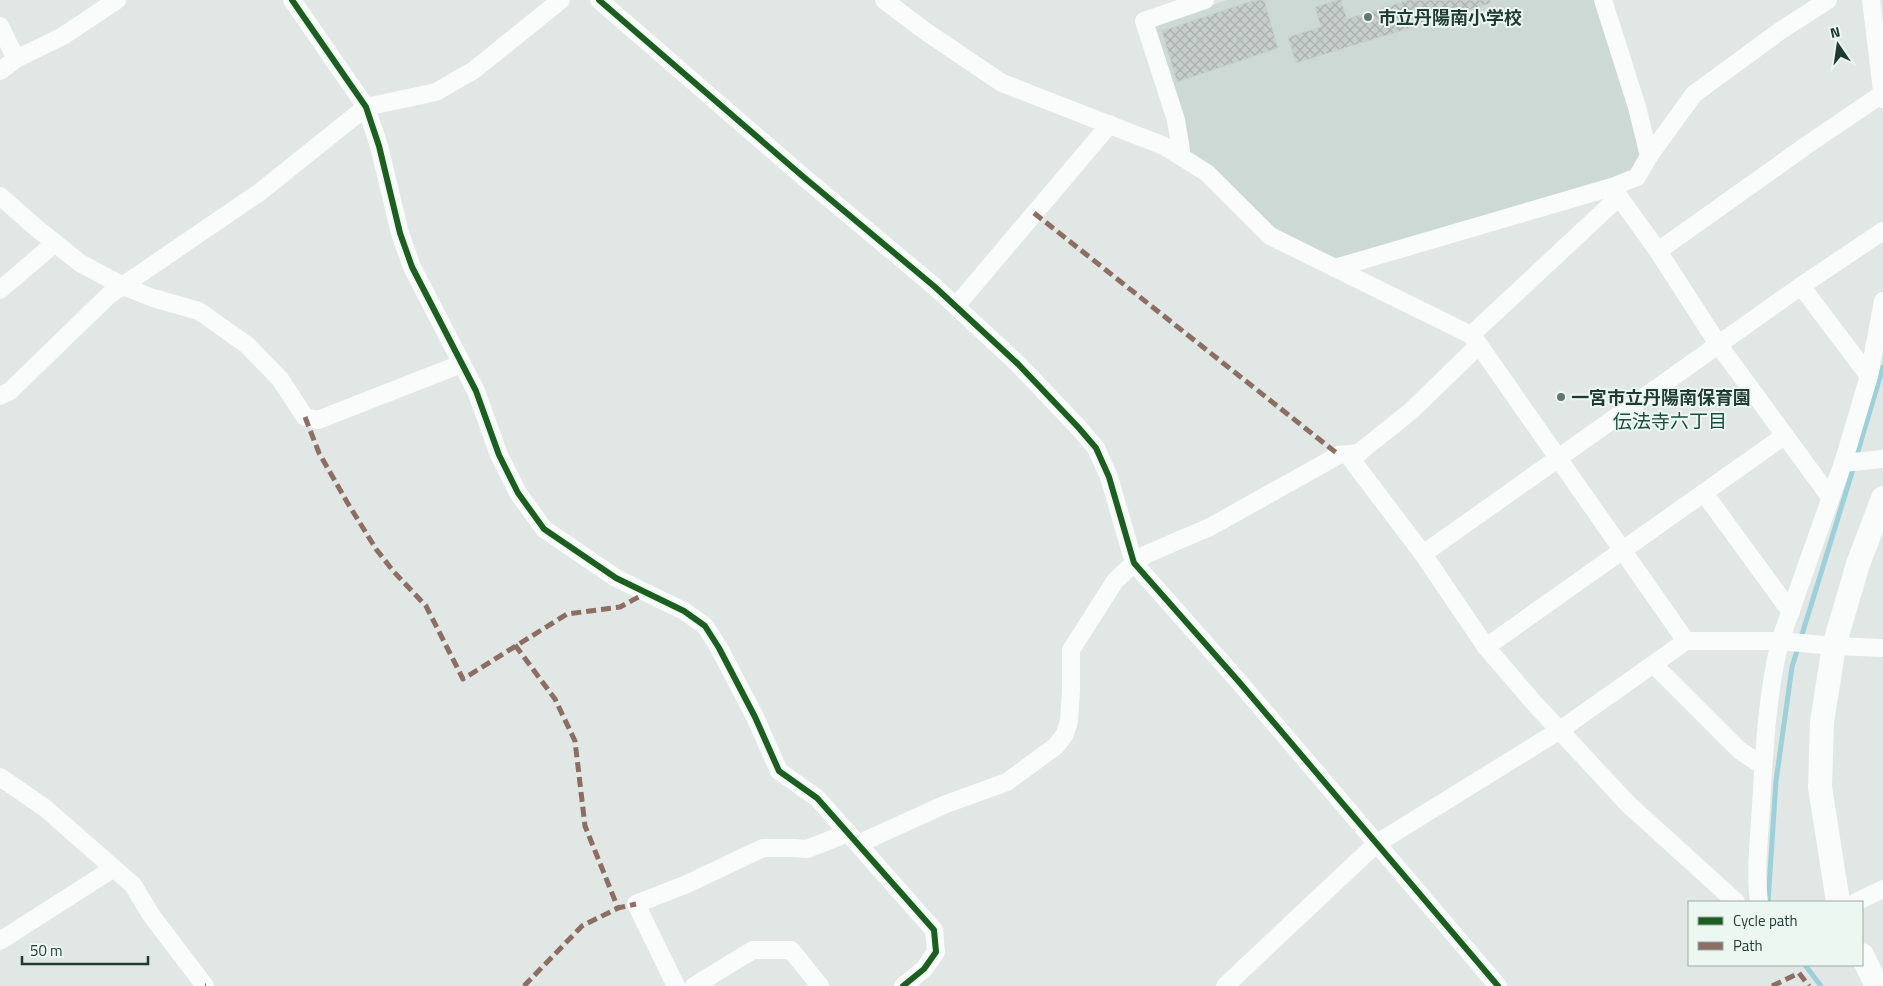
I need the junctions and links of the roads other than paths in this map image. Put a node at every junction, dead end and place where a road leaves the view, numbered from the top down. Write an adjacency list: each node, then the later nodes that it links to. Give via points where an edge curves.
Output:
1 (117, 0): 11 (street, via 63,36)
2 (292, 0): 15 (street)
3 (561, 0): 15 (street, via 474,70 436,92)
4 (599, 0): 29 (street)
5 (884, 0): 16 (street, via 924,31 1002,82)
6 (1205, 0): 18 (street, via 1144,21 1176,120)
7 (1603, 0): 17 (street)
8 (1828, 0): 17 (street, via 1694,94)
9 (1869, 3): 13 (street)
10 (0, 26): 11 (street)
11 (16, 59): 12 (street)
12 (0, 71)
13 (1882, 94): 14 (street); 23 (street)
14 (1883, 99)
15 (366, 107): 25 (street, via 260,192); 32 (street, via 412,267)
16 (1110, 124): 18 (street); 29 (street)
17 (1649, 156): 19 (street, via 1637,177)
18 (1182, 157): 24 (street, via 1207,173 1270,236)
19 (1616, 192): 23 (street); 24 (street); 30 (street)
20 (0, 196): 22 (street)
21 (1883, 231): 26 (street)
22 (55, 243): 25 (street, via 80,263); 27 (street)
23 (1658, 251): 31 (street)
24 (1335, 268): 30 (street)
25 (122, 286): 32 (street, via 199,311 247,345 280,379 306,417 318,420); 34 (street, via 10,391)
26 (1801, 286): 31 (street); 33 (street)
27 (0, 290)
28 (1883, 301): 33 (street)
29 (956, 306): 45 (street, via 1018,364 1096,448 1109,477)
30 (1475, 340): 36 (street, via 1411,411); 37 (street)
31 (1718, 344): 35 (street); 37 (street)
32 (461, 364): 56 (street, via 476,391 499,455 518,493 544,529 616,578 684,611 705,626 755,717 779,771 817,798)
33 (1869, 376): 39 (street)
34 (0, 396)
35 (1784, 436): 40 (street); 41 (street)
36 (1359, 453): 44 (street, via 1351,460); 45 (street, via 1339,455 1210,527 1165,545)
37 (1558, 457): 43 (street); 44 (street)
38 (1883, 459): 39 (street)
39 (1852, 462): 41 (street)
40 (1704, 493): 43 (street); 46 (street)
41 (1830, 497): 46 (street)
42 (1883, 498): 49 (main road, via 1858,564)
43 (1622, 550): 47 (street); 50 (street)
44 (1423, 554): 50 (street)
45 (1134, 563): 56 (street, via 1115,581 1071,650 1069,721 1056,746 1007,782); 57 (street)
46 (1791, 612): 48 (street)
47 (1686, 641): 48 (street); 52 (street)
48 (1784, 641): 49 (street); 54 (street, via 1775,664)
49 (1834, 646): 51 (street); 62 (main road, via 1822,722 1820,787)
50 (1486, 647): 53 (street)
51 (1883, 648)
52 (1654, 665): 53 (street); 54 (street, via 1739,750)
53 (1560, 730): 57 (street); 60 (street, via 1628,804)
54 (1763, 766): 61 (street)
55 (0, 777): 58 (street, via 45,808)
56 (853, 838): 66 (street, via 934,930 936,952); 68 (street, via 807,850 763,848 636,904)
57 (1376, 844): 72 (street); 73 (street)
58 (114, 868): 64 (street); 67 (street, via 133,885 151,915)
59 (1883, 889): 63 (street)
60 (1735, 901)
61 (1759, 901)
62 (1838, 901)
63 (1858, 901)
64 (0, 942)
65 (1863, 958): 74 (main road)
66 (925, 979): 71 (street)
67 (205, 986)
68 (676, 986)
69 (694, 986): 70 (street, via 754,950 791,950)
70 (820, 986)
71 (903, 986)
72 (1225, 986)
73 (1498, 986)
74 (1877, 986)

